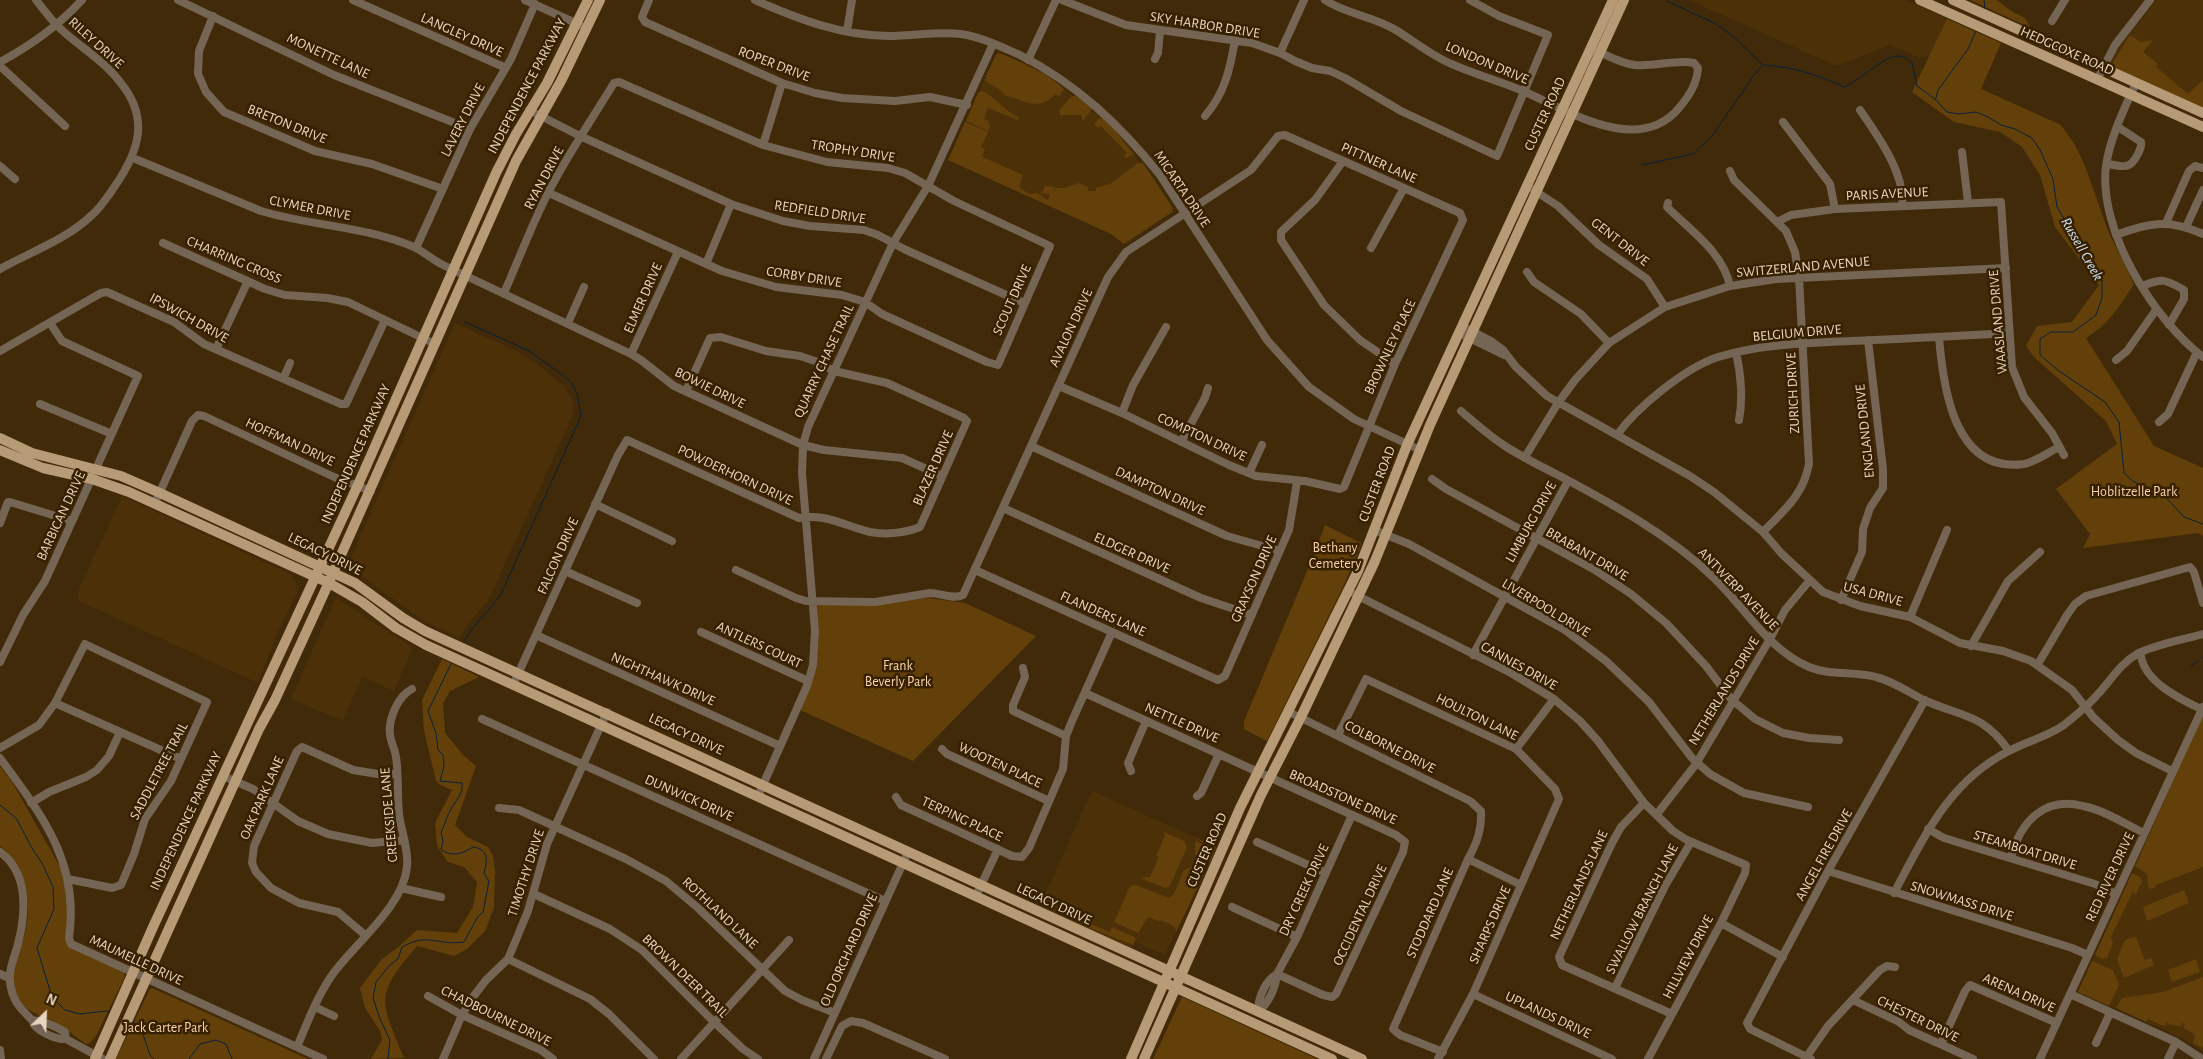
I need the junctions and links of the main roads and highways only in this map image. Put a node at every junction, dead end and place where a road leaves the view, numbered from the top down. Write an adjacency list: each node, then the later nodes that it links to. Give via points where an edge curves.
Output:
1 (588, 0): 7 (main road, INDEPENDENCE PARKWAY)
2 (600, 0): 7 (main road, INDEPENDENCE PARKWAY)
3 (1613, 0): 8 (main road, CUSTER ROAD)
4 (1624, 0): 8 (main road, CUSTER ROAD)
5 (1920, 0): 11 (main road, HEDGCOXE ROAD)
6 (1953, 0): 10 (main road, HEDGCOXE ROAD)
7 (582, 26): 12 (main road, INDEPENDENCE PARKWAY, via 529,110 496,173); 13 (main road, INDEPENDENCE PARKWAY, via 561,81 516,161)
8 (1596, 51): 9 (main road, CUSTER ROAD)
9 (1568, 111): 28 (main road, CUSTER ROAD, via 1527,187 1407,445 1349,592 1289,712); 28 (main road, CUSTER ROAD, via 1538,192 1420,450 1359,596 1301,717)
10 (2203, 113)
11 (2203, 127)
12 (385, 422): 13 (main road); 20 (main road, INDEPENDENCE PARKWAY)
13 (397, 428): 21 (main road, INDEPENDENCE PARKWAY)
14 (0, 438): 16 (main road, LEGACY DRIVE, via 51,459 121,476)
15 (0, 450): 17 (main road, LEGACY DRIVE, via 44,468 92,478)
16 (198, 511): 17 (main road); 19 (main road, LEGACY DRIVE)
17 (194, 522): 18 (main road, LEGACY DRIVE)
18 (225, 536): 19 (main road, via 230,534 249,541); 22 (main road, LEGACY DRIVE)
19 (256, 537): 20 (main road, LEGACY DRIVE)
20 (320, 567): 21 (main road, LEGACY DRIVE); 22 (main road, INDEPENDENCE PARKWAY)
21 (334, 572): 23 (main road, INDEPENDENCE PARKWAY); 24 (main road, LEGACY DRIVE, via 370,592)
22 (314, 577): 23 (main road, LEGACY DRIVE); 26 (main road, INDEPENDENCE PARKWAY)
23 (329, 584): 25 (main road, LEGACY DRIVE, via 362,602); 27 (main road, INDEPENDENCE PARKWAY)
24 (403, 618): 25 (main road); 31 (main road, LEGACY DRIVE, via 424,631)
25 (396, 628): 32 (main road, LEGACY DRIVE, via 426,645)
26 (279, 657): 27 (main road); 39 (main road, INDEPENDENCE PARKWAY, via 132,972)
27 (292, 664): 40 (main road, INDEPENDENCE PARKWAY)
28 (1264, 775): 29 (main road, CUSTER ROAD, via 1240,808); 30 (main road, CUSTER ROAD)
29 (1213, 871): 30 (main road); 33 (main road, CUSTER ROAD)
30 (1225, 876): 34 (main road, CUSTER ROAD)
31 (1073, 928): 32 (main road); 33 (main road, LEGACY DRIVE)
32 (1068, 939): 35 (main road, LEGACY DRIVE)
33 (1169, 972): 34 (main road, LEGACY DRIVE); 35 (main road, CUSTER ROAD)
34 (1180, 977): 36 (main road, CUSTER ROAD); 37 (main road, LEGACY DRIVE)
35 (1165, 983): 36 (main road, LEGACY DRIVE); 41 (main road, CUSTER ROAD)
36 (1175, 987): 38 (main road, LEGACY DRIVE); 42 (main road, CUSTER ROAD)
37 (1258, 1012): 38 (main road); 44 (main road, LEGACY DRIVE)
38 (1252, 1023): 43 (main road, LEGACY DRIVE)
39 (98, 1058)
40 (110, 1059)
41 (1131, 1059)
42 (1144, 1059)
43 (1332, 1059)
44 (1362, 1059)

